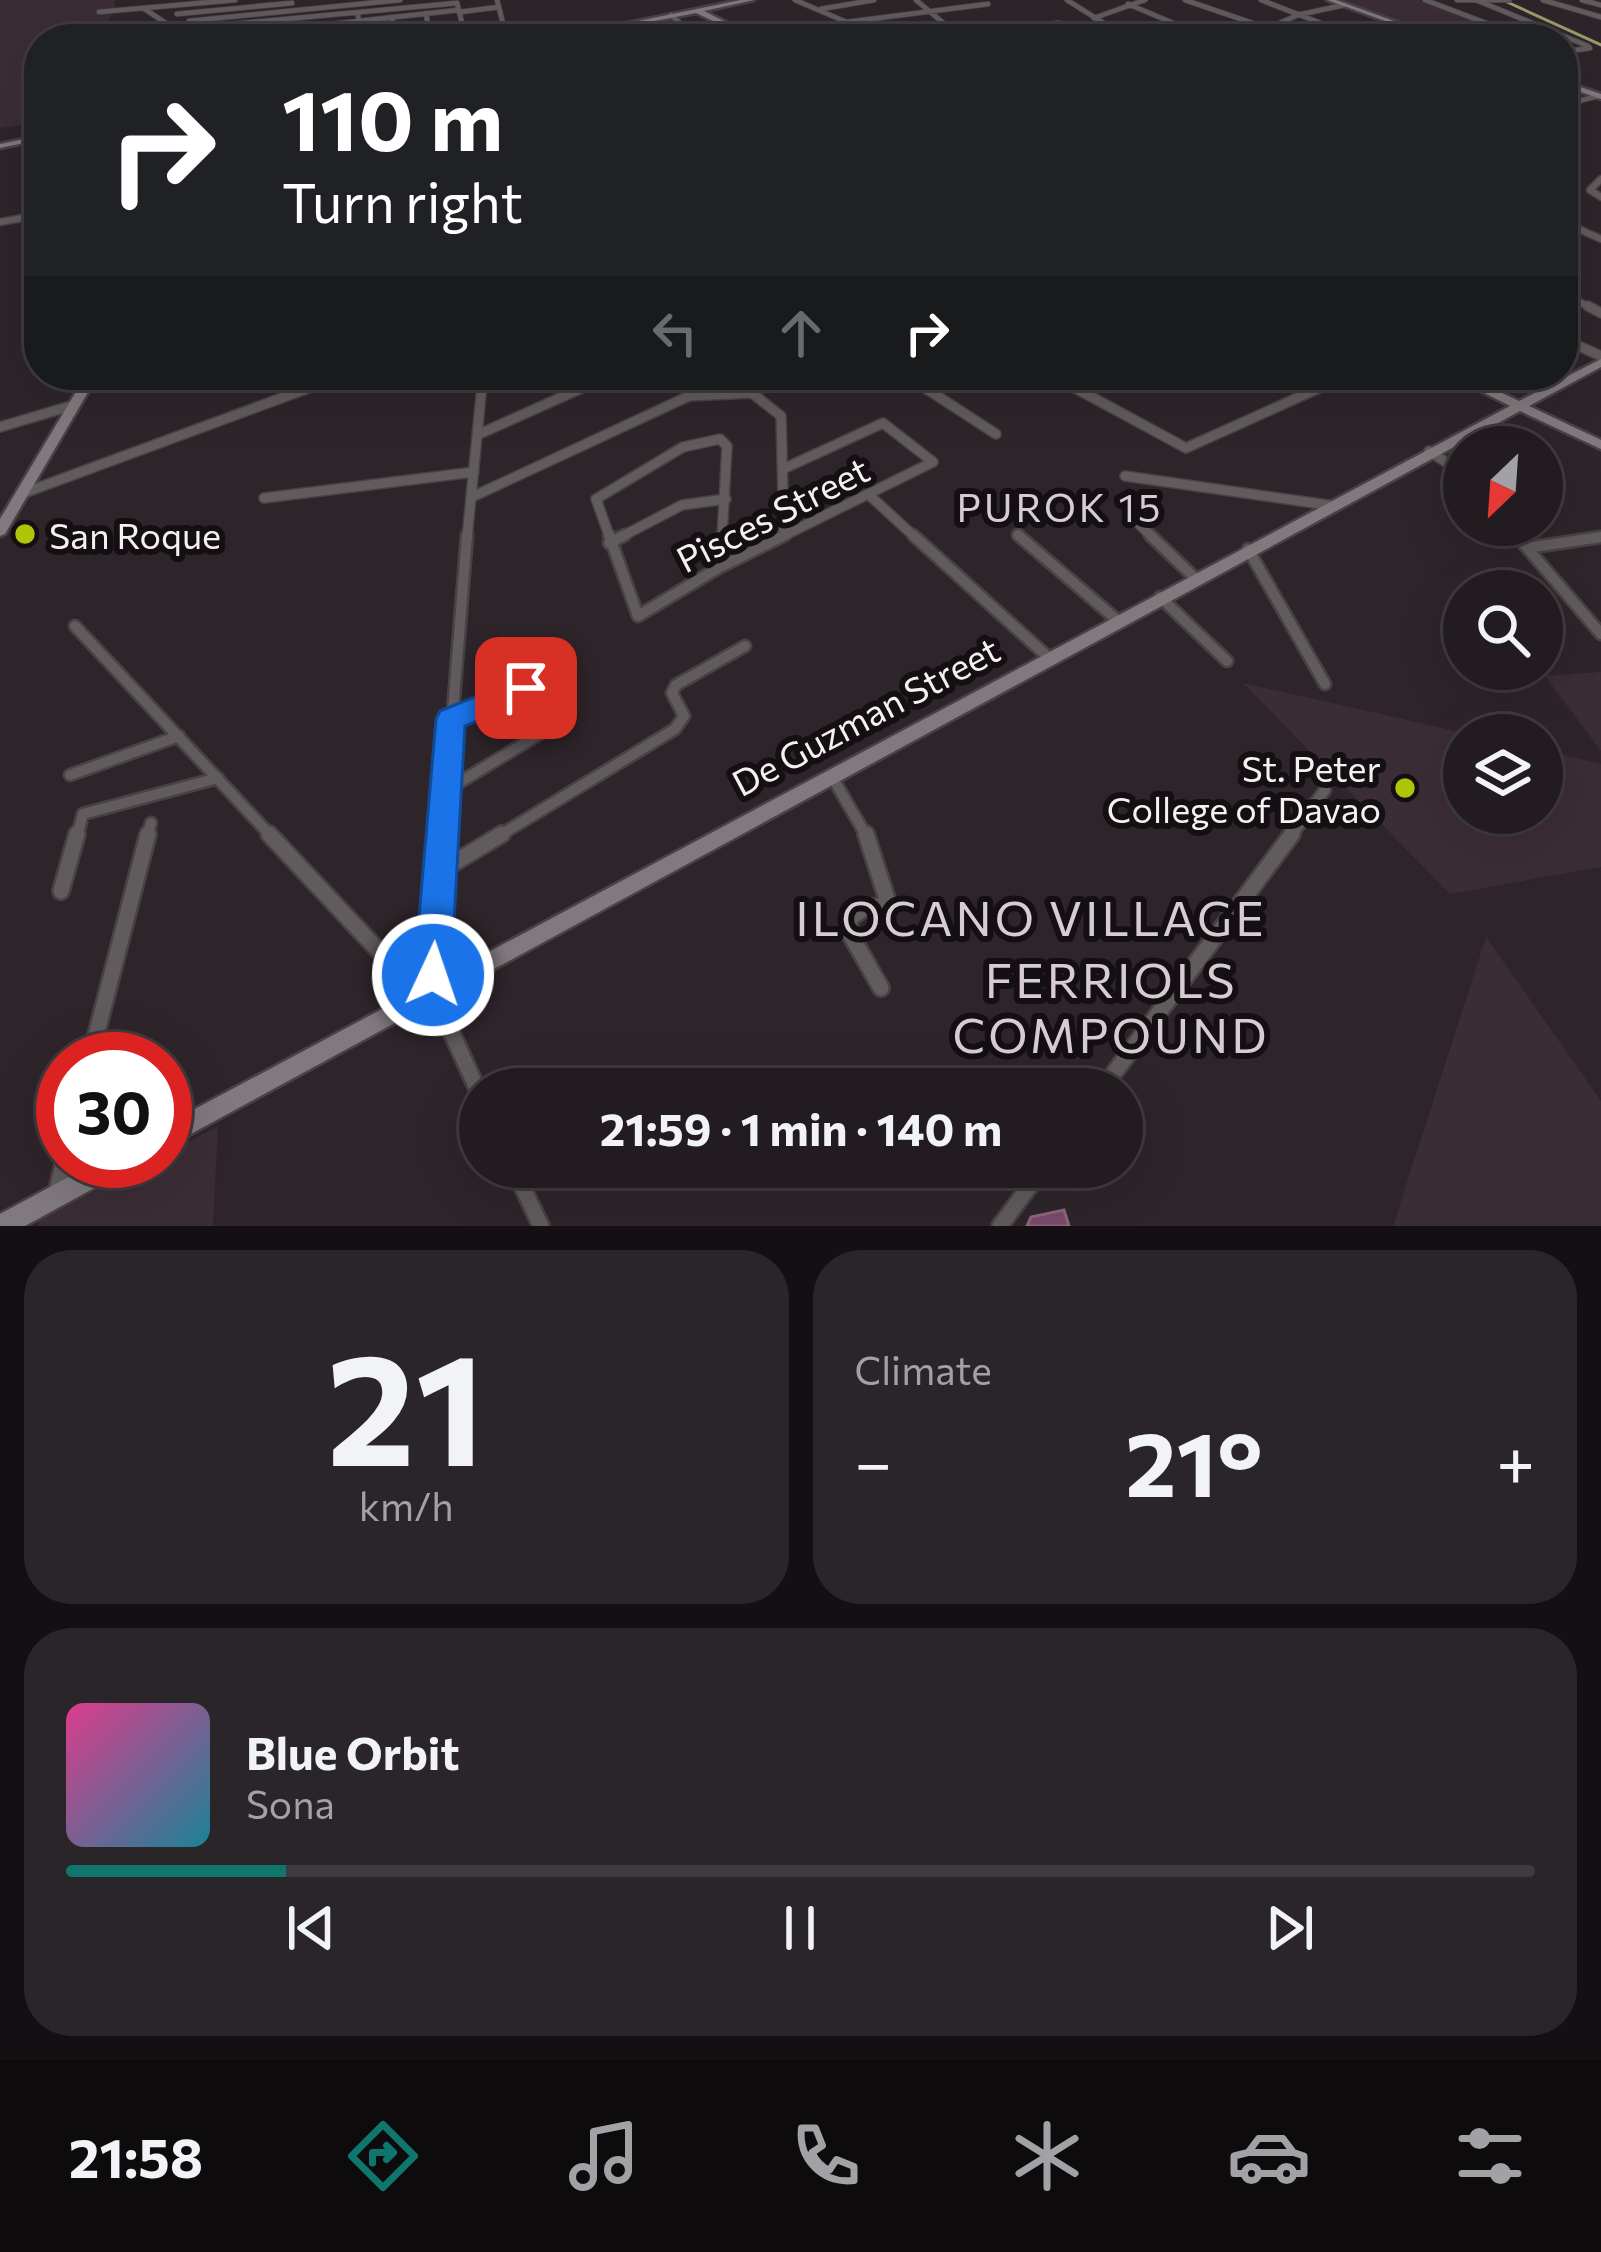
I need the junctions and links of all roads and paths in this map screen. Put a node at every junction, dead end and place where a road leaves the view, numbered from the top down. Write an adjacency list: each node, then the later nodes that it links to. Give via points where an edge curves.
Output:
1 (235, 0): 20 (street)
2 (325, 0): 39 (street, via 177,14)
3 (400, 0): 19 (street)
4 (751, 0): 27 (street)
5 (795, 0): 28 (street)
6 (874, 0): 28 (street)
7 (916, 0): 29 (street)
8 (1067, 0): 36 (street)
9 (1144, 0): 23 (street)
10 (1185, 0): 58 (street)
11 (1261, 0): 32 (street)
12 (1330, 0): 24 (street)
13 (1425, 0): 62 (street)
14 (1457, 0): 15 (street)
15 (1476, 0): 16 (street); 63 (street)
16 (1509, 0)
17 (1543, 0): 37 (street)
18 (1582, 0): 25 (street)
19 (357, 2): 34 (street); 39 (street)
20 (143, 4): 30 (street); 42 (street)
21 (498, 4): 26 (street)
22 (988, 4): 29 (street)
23 (1128, 4): 36 (street); 57 (street)
24 (1344, 5): 32 (street); 61 (street)
25 (1601, 5)
26 (458, 6): 31 (street); 34 (street)
27 (696, 10): 33 (street); 52 (street)
28 (818, 10): 40 (street)
29 (925, 10): 40 (street); 54 (street)
30 (99, 12)
31 (426, 14): 35 (street); 48 (street)
32 (1298, 14): 59 (street); 60 (street)
33 (671, 15): 50 (street); 51 (street)
34 (358, 16): 35 (street); 44 (street); 45 (street); 46 (street)
35 (392, 17): 47 (street)
36 (1094, 17): 56 (street)
37 (1601, 17)
38 (604, 18): 49 (street)
39 (189, 21): 43 (street)
40 (847, 22): 53 (street)
41 (1059, 23): 55 (street)
42 (166, 24)
43 (194, 24)
44 (243, 24)
45 (325, 24)
46 (359, 24)
47 (393, 24)
48 (428, 24)
49 (608, 24)
50 (628, 24)
51 (681, 24)
52 (725, 24)
53 (852, 24)
54 (943, 24)
55 (1050, 24)
56 (1105, 24)
57 (1175, 24)
58 (1251, 24)
59 (1276, 24)
60 (1324, 24)
61 (1398, 24)
62 (1488, 24)
63 (1534, 24)
64 (1601, 179): 65 (street, via 1591,191)
65 (1601, 197)
66 (83, 390): 80 (street)
67 (303, 390): 90 (street)
68 (481, 390): 82 (street)
69 (577, 390): 82 (street)
70 (688, 390): 78 (street)
71 (757, 390): 77 (street)
72 (934, 390): 83 (street)
73 (1078, 390): 74 (street, via 1181,447)
74 (1313, 390)
75 (1485, 390): 79 (street)
76 (1540, 390): 79 (street, De Guzman Street)
77 (752, 393): 78 (street); 87 (street, via 780,412)
78 (689, 396): 92 (street)
79 (1515, 405): 84 (street); 85 (street, De Guzman Street)
80 (74, 406): 81 (street); 90 (street)
81 (0, 427)
82 (477, 434): 88 (street)
83 (996, 434)
84 (1601, 445)
85 (1429, 451): 86 (street); 95 (street, De Guzman Street)
86 (1443, 460)
87 (783, 469): 91 (street, Pisces Street, via 883,423 933,462); 98 (street)
88 (474, 472): 92 (street); 93 (street)
89 (1125, 476): 95 (street)
90 (22, 494): 97 (street)
91 (868, 494): 98 (street, Pisces Street); 111 (street)
92 (472, 497): 115 (street)
93 (264, 498)
94 (726, 499): 101 (street, via 682,505); 101 (street, via 727,446 713,438 667,455 596,500); 104 (street)
95 (1328, 505): 103 (street, De Guzman Street)
96 (1136, 521): 105 (street)
97 (0, 531)
98 (784, 535): 104 (street, Pisces Street)
99 (1018, 535): 107 (street)
100 (1601, 537): 102 (street)
101 (609, 543): 104 (street, Pisces Street, via 638,616)
102 (1527, 548): 109 (street)
103 (1248, 549): 105 (street, De Guzman Street); 114 (street)
104 (720, 567)
105 (1195, 578): 106 (street, De Guzman Street)
106 (1160, 597): 107 (street, De Guzman Street); 112 (street)
107 (1117, 620): 111 (street, De Guzman Street)
108 (75, 626): 117 (street)
109 (1601, 634)
110 (745, 646): 124 (street, via 676,685 684,716 675,729)
111 (1048, 657): 119 (street, De Guzman Street)
112 (1227, 661)
113 (563, 672): 115 (street)
114 (1324, 684)
115 (451, 719): 122 (street)
116 (563, 720): 122 (street)
117 (179, 736): 118 (street); 120 (street)
118 (70, 775)
119 (831, 775): 127 (street, via 866,833 887,899 850,918 849,932); 128 (street, De Guzman Street)
120 (218, 778): 125 (street, via 83,814); 126 (street, via 378,950 397,962)
121 (1325, 790): 131 (street)
122 (445, 791): 124 (street)
123 (152, 823): 129 (street)
124 (439, 872): 126 (street)
125 (62, 891)
126 (433, 959): 128 (street)
127 (881, 988)
128 (434, 990): 130 (street); 132 (street, De Guzman Street)
129 (98, 1032)
130 (468, 1068)
131 (1118, 1068)
132 (192, 1122)
133 (57, 1188): 137 (street)
134 (72, 1188): 137 (street)
135 (523, 1188): 139 (street)
136 (1028, 1188): 140 (street)
137 (55, 1197): 138 (street)
138 (1, 1226)
139 (541, 1226)
140 (1000, 1226)

